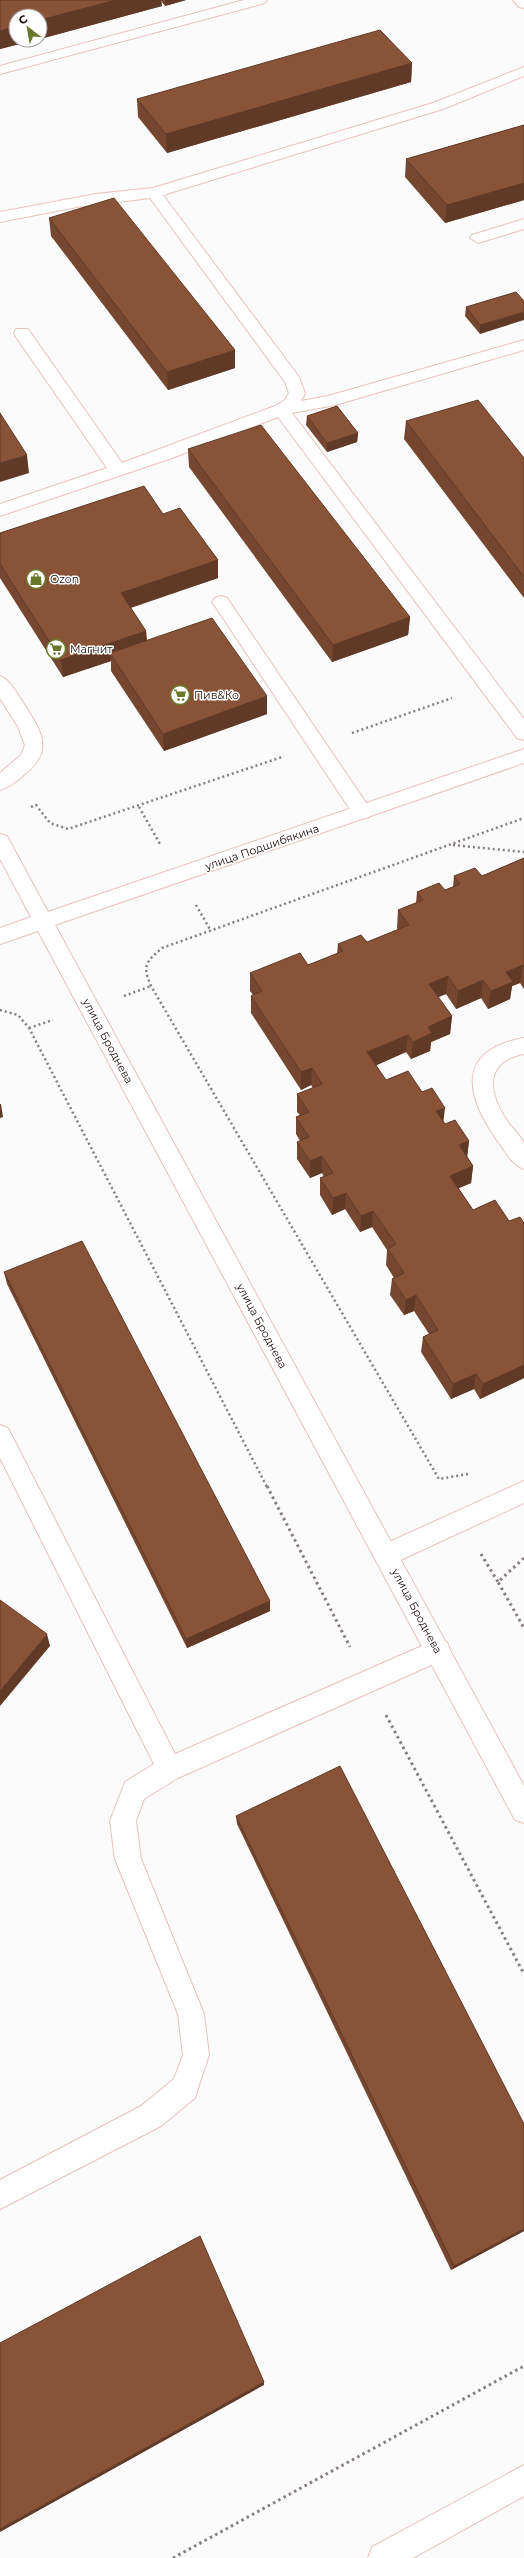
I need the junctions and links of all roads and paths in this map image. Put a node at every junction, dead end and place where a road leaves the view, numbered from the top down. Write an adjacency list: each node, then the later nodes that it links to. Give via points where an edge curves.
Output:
1 (260, 0): 4 (main road)
2 (520, 0): 3 (main road)
3 (524, 4)
4 (0, 70)
5 (524, 72): 6 (main road, via 438,106)
6 (154, 193): 7 (main road, via 81,200); 12 (main road, via 293,381 297,393 291,404)
7 (0, 217)
8 (524, 224): 9 (main road)
9 (478, 238)
10 (22, 333): 13 (main road)
11 (524, 345): 12 (main road, via 329,401)
12 (281, 410): 13 (main road, via 166,454); 17 (main road)
13 (117, 469): 14 (main road, via 69,488)
14 (0, 510)
15 (220, 602): 19 (main road)
16 (0, 683): 21 (main road, via 34,739 34,751 29,758)
17 (489, 686): 18 (main road); 19 (path)
18 (524, 732)
19 (317, 745): 22 (path, via 68,829 50,823); 23 (main road)
20 (524, 756): 23 (main road, улица Подшибякина)
21 (0, 783)
22 (36, 805)
23 (362, 812): 28 (main road, улица Подшибякина)
24 (524, 818): 26 (path)
25 (0, 841): 28 (main road, улица Броднева)
26 (452, 845): 27 (path); 34 (path, via 162,948 148,960 146,972 151,986 439,1479)
27 (524, 852)
28 (44, 921): 29 (main road, улица Подшибякина); 36 (main road, улица Броднева)
29 (0, 936)
30 (0, 1010): 40 (path, via 18,1015 29,1028)
31 (524, 1046): 32 (main road, via 510,1049 490,1062 482,1075 481,1089 485,1103)
32 (524, 1160)
33 (0, 1436): 41 (main road)
34 (474, 1472)
35 (524, 1492): 36 (main road)
36 (386, 1554): 39 (main road, улица Броднева)
37 (524, 1558): 38 (path, via 498,1582)
38 (524, 1628)
39 (438, 1650): 40 (main road); 42 (main road, улица Броднева)
40 (368, 1681): 41 (main road); 43 (path)
41 (170, 1769): 44 (main road, via 134,1791 123,1821 128,1859 191,2014 196,2055 185,2088 151,2116)
42 (524, 1811)
43 (524, 1974)
44 (0, 2195)
45 (524, 2366): 47 (path)
46 (524, 2480): 48 (main road)
47 (173, 2558)
48 (384, 2558)

